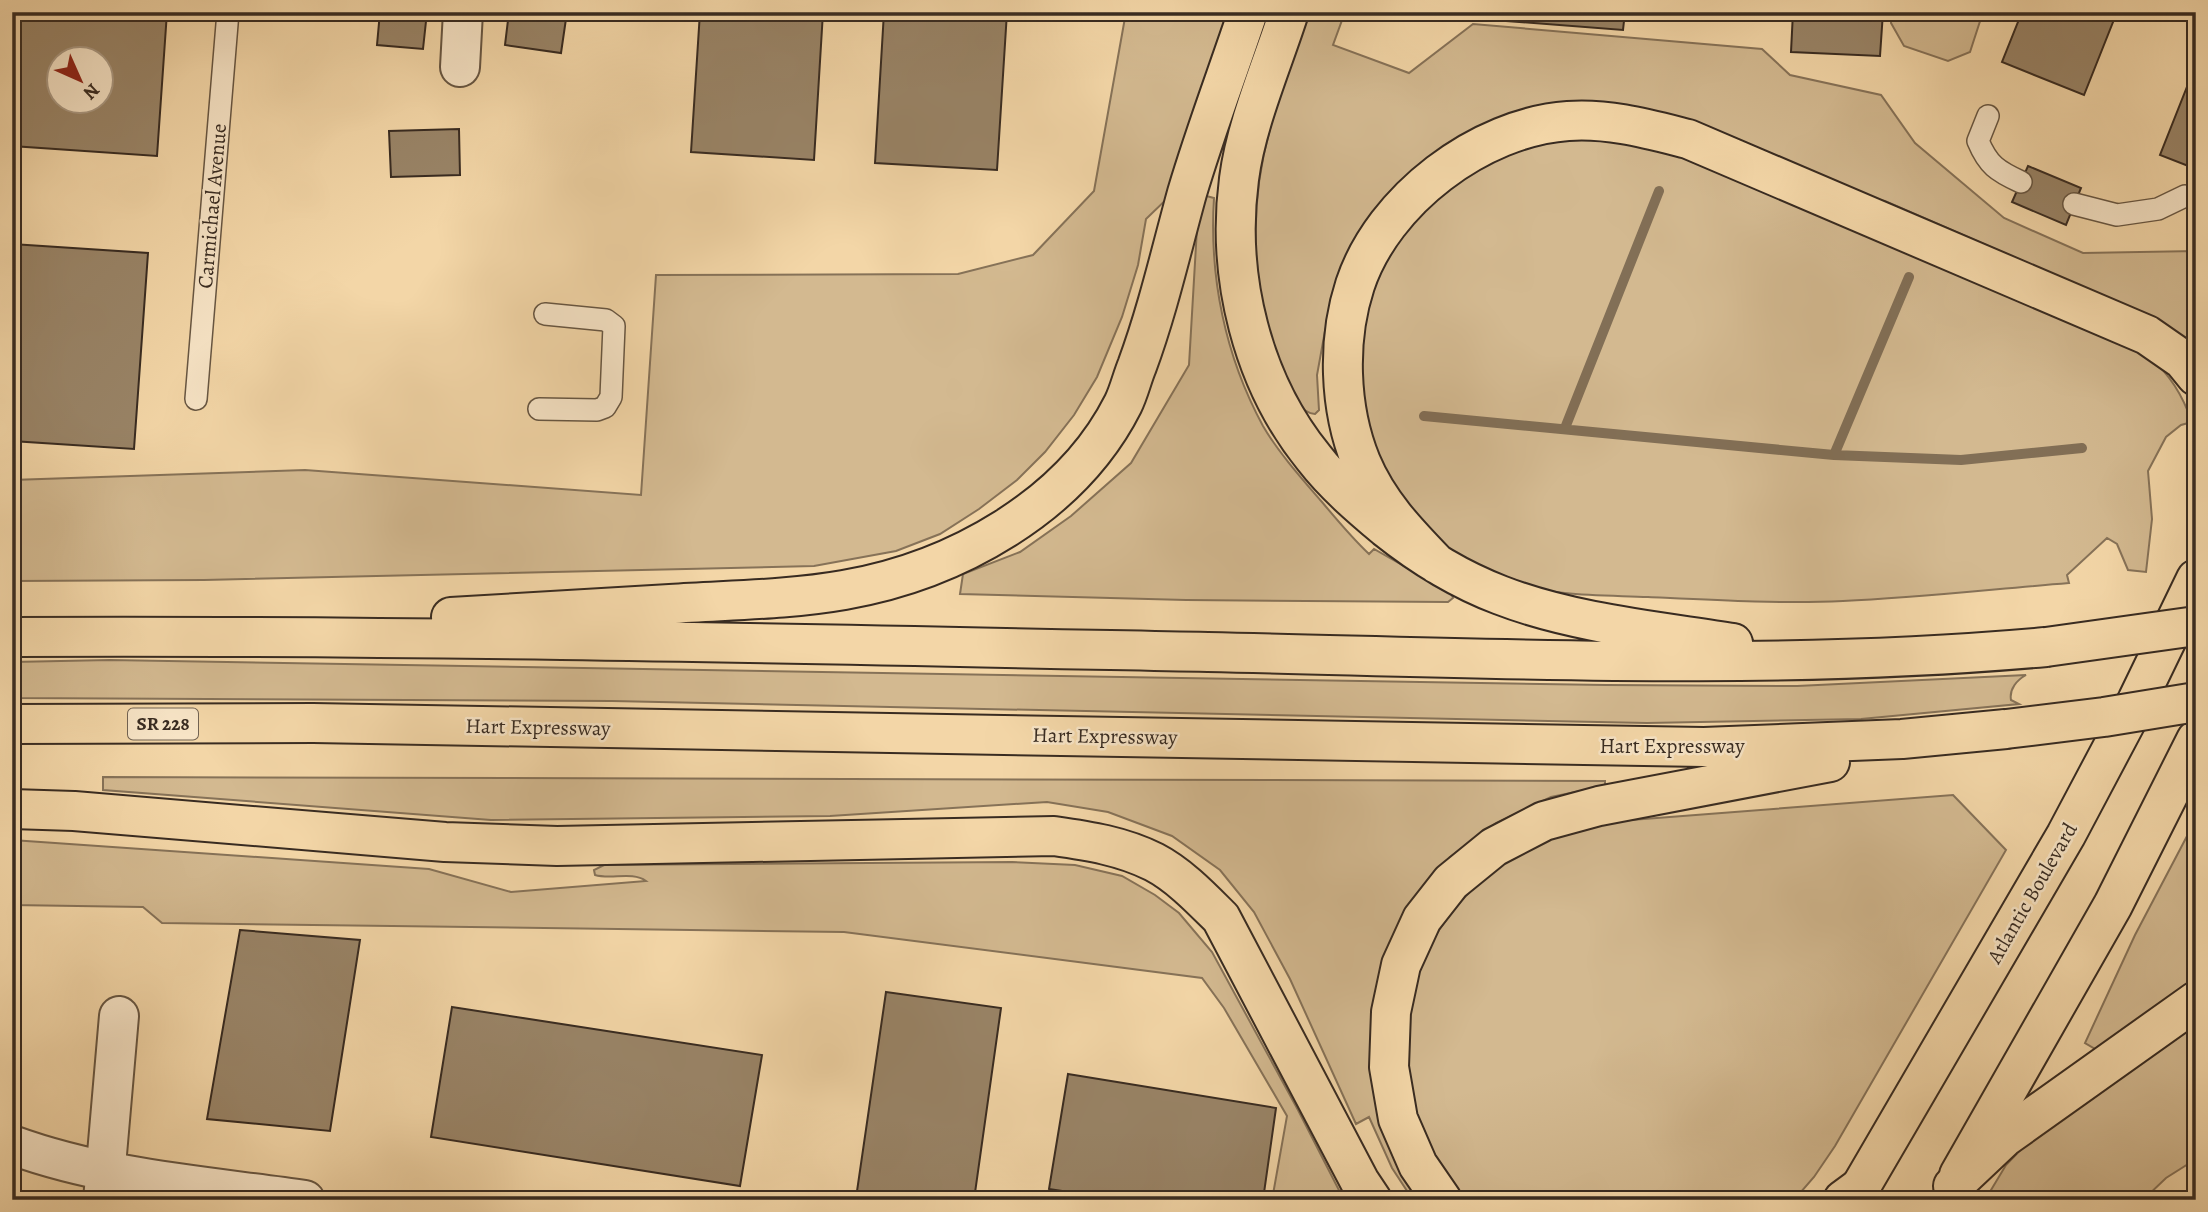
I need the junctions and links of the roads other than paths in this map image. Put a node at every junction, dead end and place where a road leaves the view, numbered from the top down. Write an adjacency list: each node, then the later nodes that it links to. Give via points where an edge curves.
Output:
1 (228, 12): 12 (lane, Carmichael Avenue)
2 (463, 12): 5 (street)
3 (1248, 12): 18 (main road, via 1123,403 1098,445 1063,483 1027,514 983,542 902,576 842,591)
4 (1289, 12): 14 (main road, via 1248,135 1239,177 1235,217 1238,263 1251,337 1266,380 1314,459 1374,518)
5 (460, 67)
6 (1988, 117): 7 (lane, via 1978,141 1986,160)
7 (2021, 182)
8 (2185, 196): 9 (lane, via 2158,209 2116,215)
9 (2074, 204)
10 (545, 314): 13 (lane, via 606,320 614,326 611,397 597,410)
11 (2196, 376): 14 (main road, via 2183,360 2147,335 1688,139 1620,122 1567,121 1513,132 1465,155 1415,192 1381,234 1356,284 1344,335 1348,420 1361,461 1377,495)
12 (196, 399)
13 (539, 409)
14 (1437, 564): 19 (main road, via 1503,596 1561,613 1733,643)
15 (2196, 579): 33 (main road, Atlantic Boulevard, via 2066,835)
16 (2196, 626): 19 (main road, bridge, via 2046,646)
17 (12, 636): 18 (main road)
18 (119, 636): 19 (main road, via 819,644 1674,662)
19 (1878, 659)
20 (2196, 702): 23 (main road, Hart Expressway, bridge)
21 (313, 723): 22 (main road, Hart Expressway / SR 228); 23 (main road, Hart Expressway, via 1704,747 1889,740); 25 (main road)
22 (12, 724)
23 (2006, 729): 35 (main road, via 1599,806 1544,821 1494,847 1451,882 1422,919 1401,965 1391,1012 1389,1067 1398,1119 1418,1165)
24 (2196, 740): 31 (main road, via 2113,905)
25 (12, 745)
26 (12, 809): 32 (main road, via 444,842 557,846 1054,836 1104,843 1155,863 1221,918)
27 (2196, 1002): 31 (main road, via 2005,1137)
28 (119, 1016): 30 (street)
29 (12, 1145): 30 (street)
30 (103, 1186): 34 (street)
31 (1949, 1193)
32 (1365, 1194)
33 (1853, 1195)
34 (305, 1200)
35 (1442, 1200)

